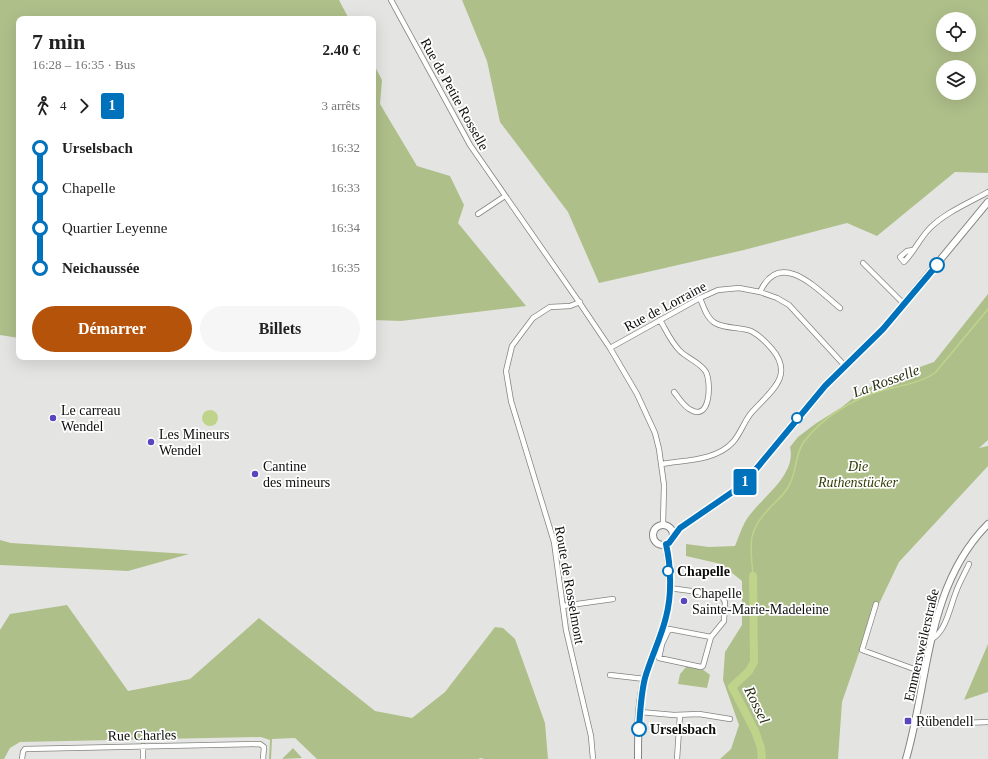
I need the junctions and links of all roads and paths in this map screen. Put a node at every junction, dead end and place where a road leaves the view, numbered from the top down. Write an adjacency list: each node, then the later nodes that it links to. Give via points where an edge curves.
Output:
1 (391, 0): 3 (street, Rue de Petite Rosselle, via 466,138)
2 (988, 192): 6 (street, via 939,220)
3 (505, 196): 5 (street); 10 (street, Rue de Petite Rosselle)
4 (988, 202): 11 (main road)
5 (478, 214)
6 (913, 250)
7 (863, 263): 11 (street)
8 (760, 292): 9 (street, Rue de Lorraine, via 739,288 718,290); 12 (street, via 770,276 779,271 791,273 804,279); 15 (street, Rue de Lorraine, via 789,305)
9 (700, 298): 13 (street, Rue de Lorraine); 17 (street, via 715,323 752,332 767,343 781,365 781,378 745,421 739,434 727,448 719,453 696,459)
10 (580, 302): 14 (street, Rue de Petite Rosselle); 28 (street, Route de Rosselmont, via 570,306 550,307 533,318 512,346 506,371 512,401 554,542)
11 (904, 304): 15 (main road, via 883,329)
12 (840, 308)
13 (660, 320): 14 (street, Rue de Lorraine); 16 (street, via 674,344 703,368 708,380 707,402 704,409 698,412 688,408)
14 (610, 348): 17 (street, Rue de Petite Rosselle, via 655,433)
15 (845, 366): 21 (main road, via 796,419 747,480)
16 (674, 392)
17 (662, 464): 18 (street, Rue de Petite Rosselle, via 665,508)
18 (663, 524): 20 (main road); 23 (main road, via 656,527 653,534 658,544)
19 (988, 524): 30 (main road, Emmersweilerstraße, via 958,564 942,599)
20 (670, 528): 21 (main road); 22 (main road)
21 (680, 528): 22 (main road)
22 (673, 536): 23 (main road)
23 (666, 544): 25 (main road)
24 (969, 564): 30 (street, via 943,626)
25 (669, 588): 29 (street, via 723,596 724,621); 31 (main road)
26 (613, 599): 28 (street)
27 (876, 604): 32 (street, via 862,650)
28 (563, 606): 44 (street, Route de Rosselmont, via 566,630 591,736)
29 (711, 637): 31 (street, via 668,629); 31 (street, via 701,667 659,658)
30 (932, 639): 32 (main road, Emmersweilerstraße)
31 (660, 643): 34 (main road)
32 (925, 673): 39 (main road, Emmersweilerstraße)
33 (610, 675): 34 (street)
34 (645, 679): 35 (main road)
35 (640, 712): 36 (street); 45 (main road)
36 (680, 715): 37 (street, via 699,714); 46 (street)
37 (730, 719)
38 (988, 722): 39 (street)
39 (915, 725): 47 (main road, Emmersweilerstraße)
40 (143, 746): 41 (street, Rue Charles, via 26,748 23,750); 42 (street); 43 (street, Rue Charles, via 260,744 264,747)
41 (22, 759)
42 (143, 759)
43 (263, 759)
44 (593, 759)
45 (638, 759)
46 (677, 759)
47 (906, 759)

